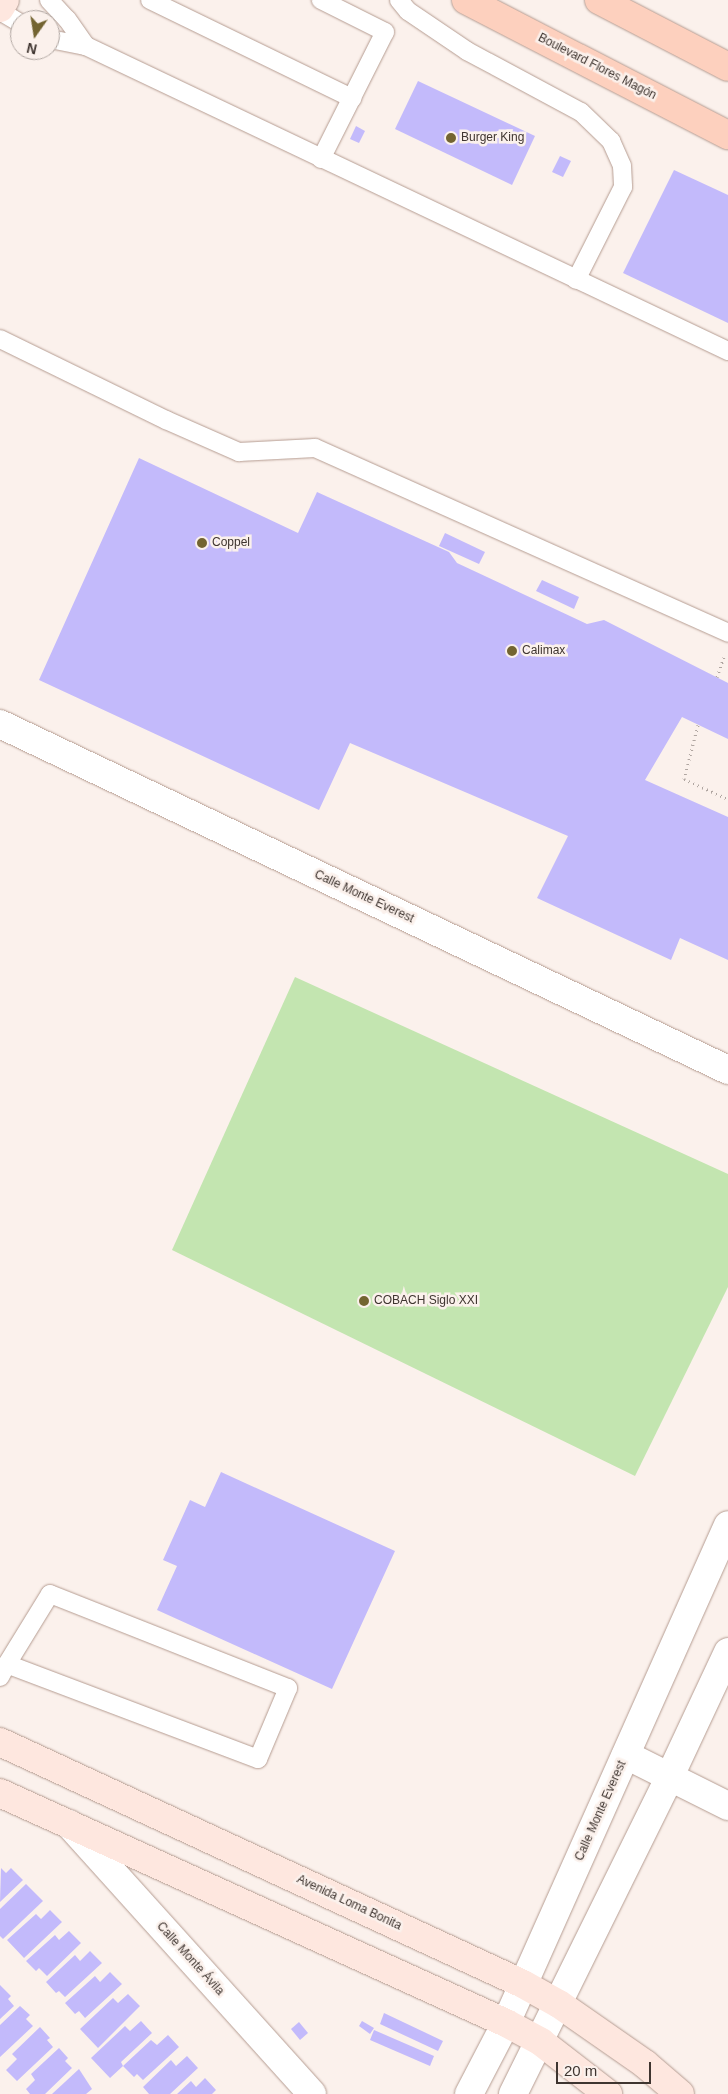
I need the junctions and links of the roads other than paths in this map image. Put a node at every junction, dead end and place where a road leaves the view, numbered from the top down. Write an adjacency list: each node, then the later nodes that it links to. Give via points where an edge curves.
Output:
1 (5, 0): 8 (main road)
2 (49, 0): 10 (lane)
3 (150, 0): 12 (lane)
4 (321, 0): 12 (lane, via 385,32)
5 (399, 0): 15 (lane, via 408,11 467,51 581,112 611,141 622,166 623,188)
6 (466, 0): 13 (main road, Boulevard Flores Magón)
7 (599, 0): 11 (main road)
8 (0, 10)
9 (60, 42): 10 (lane)
10 (86, 46): 14 (lane)
11 (728, 67)
12 (352, 98): 14 (lane)
13 (728, 135)
14 (321, 159): 15 (lane)
15 (576, 280): 17 (lane)
16 (0, 339): 18 (lane, via 239,452 315,448)
17 (728, 351)
18 (728, 633)
19 (0, 724): 20 (street, Calle Monte Everest)
20 (728, 1070)
21 (728, 1525): 25 (street, Calle Monte Everest)
22 (728, 1652): 26 (street)
23 (4, 1670): 23 (lane, via 50,1594 288,1688 258,1759)
24 (0, 1742): 30 (main road, Avenida Loma Bonita)
25 (626, 1755): 26 (street); 30 (street, Calle Monte Everest)
26 (670, 1778): 28 (street); 31 (street)
27 (0, 1793): 29 (main road)
28 (728, 1806)
29 (69, 1824): 32 (main road); 34 (street, Calle Monte Ávila)
30 (523, 1984): 31 (main road, Avenida Loma Bonita); 32 (street, Calle Monte Everest)
31 (559, 2004): 33 (street); 38 (main road, Avenida Loma Bonita, via 645,2064)
32 (506, 2023): 33 (main road); 35 (street, Calle Monte Everest)
33 (541, 2042): 36 (street); 37 (main road)
34 (312, 2094)
35 (469, 2094)
36 (513, 2094)
37 (608, 2094)
38 (680, 2094)

